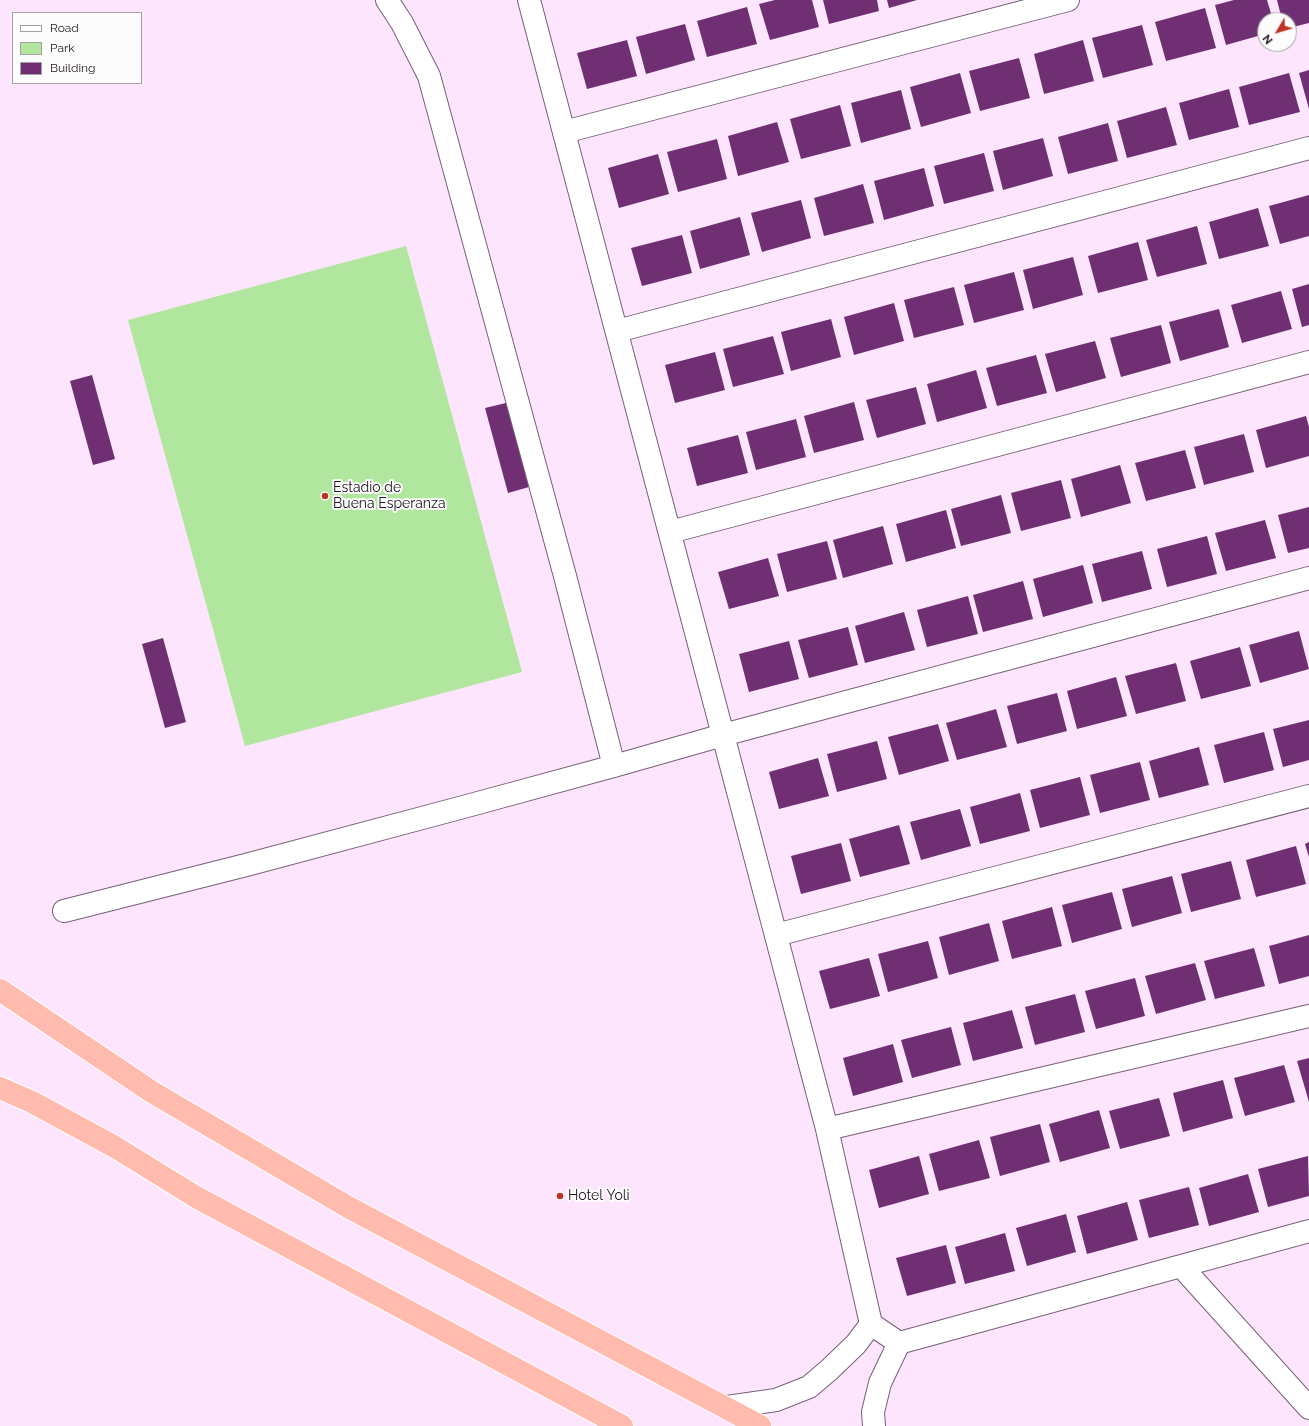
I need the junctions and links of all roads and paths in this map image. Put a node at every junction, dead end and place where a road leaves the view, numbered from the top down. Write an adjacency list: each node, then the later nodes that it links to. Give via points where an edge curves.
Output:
1 (387, 0): 11 (street, via 402,23 429,76)
2 (530, 0): 4 (street)
3 (1068, 0): 4 (street)
4 (564, 132): 6 (street)
5 (1309, 148): 6 (street)
6 (617, 331): 8 (street)
7 (1309, 362): 8 (street)
8 (670, 532): 10 (street)
9 (1309, 578): 10 (street)
10 (723, 735): 11 (street); 14 (street)
11 (614, 766): 13 (street)
12 (1309, 796): 14 (street)
13 (64, 911)
14 (776, 935): 18 (street)
15 (0, 990): 23 (highway, via 152,1092 348,1207)
16 (1309, 1016): 18 (street)
17 (0, 1088): 25 (highway, via 115,1146 196,1197)
18 (827, 1129): 21 (street)
19 (1309, 1231): 20 (street)
20 (1181, 1266): 22 (street); 24 (street)
21 (871, 1324): 22 (street); 23 (street, via 856,1344 809,1387 776,1400)
22 (899, 1343): 27 (street, via 880,1383 873,1412)
23 (727, 1407): 26 (highway)
24 (1309, 1408)
25 (622, 1426)
26 (760, 1426)
27 (874, 1426)

